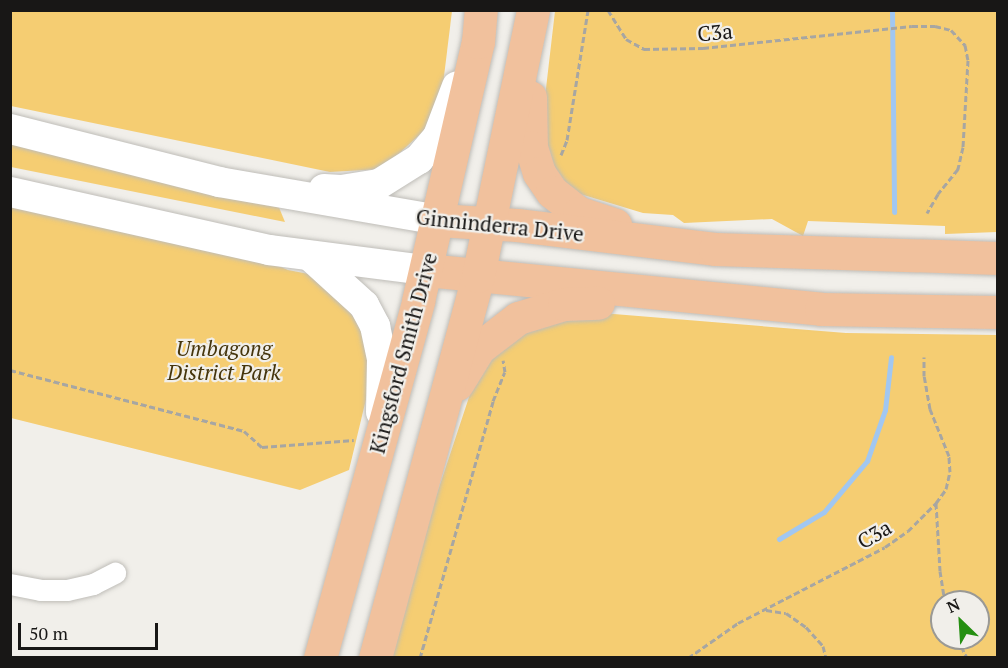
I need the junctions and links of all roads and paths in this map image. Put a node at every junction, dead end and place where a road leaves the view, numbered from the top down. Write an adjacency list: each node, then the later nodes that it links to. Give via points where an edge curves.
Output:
1 (588, 10): 6 (path, via 567,140)
2 (608, 10): 9 (path, C3a, via 626,39 644,49 703,48 912,26 951,30 966,45 968,60 963,147 958,169)
3 (531, 18): 11 (main road); 12 (main road, via 531,147 535,165 552,192 579,213 597,221)
4 (480, 26): 7 (main road, via 438,136 419,159 379,184 341,190); 10 (main road, Kingsford Smith Drive)
5 (10, 129): 7 (main road, Ginninderra Drive)
6 (558, 162)
7 (219, 182): 10 (main road, Ginninderra Drive)
8 (10, 192): 13 (main road)
9 (927, 213)
10 (438, 220): 11 (main road, Ginninderra Drive); 15 (main road, Kingsford Smith Drive)
11 (489, 224): 12 (main road, Ginninderra Drive); 16 (main road)
12 (715, 249): 14 (main road, Ginninderra Drive)
13 (310, 256): 15 (main road); 23 (main road, via 364,305 375,326 382,360)
14 (998, 258)
15 (426, 270): 16 (main road); 23 (main road, Kingsford Smith Drive)
16 (478, 276): 17 (main road); 22 (main road)
17 (687, 297): 18 (main road, via 821,309); 22 (main road, via 564,304 518,318 479,348)
18 (998, 312)
19 (924, 357): 24 (path, C3a, via 930,409 949,456 946,489)
20 (502, 358): 31 (path, via 505,372 493,401)
21 (10, 370): 23 (path, via 244,431 262,447)
22 (437, 422): 30 (main road)
23 (380, 438): 29 (main road, Kingsford Smith Drive)
24 (936, 503): 27 (path); 28 (path, C3a, via 885,547)
25 (115, 573): 26 (street, via 93,584 67,590)
26 (10, 584)
27 (943, 590)
28 (764, 609): 32 (path, C3a); 33 (path, via 786,613 806,627 823,646)
29 (320, 657)
30 (375, 657)
31 (420, 657)
32 (688, 657)
33 (826, 657)

